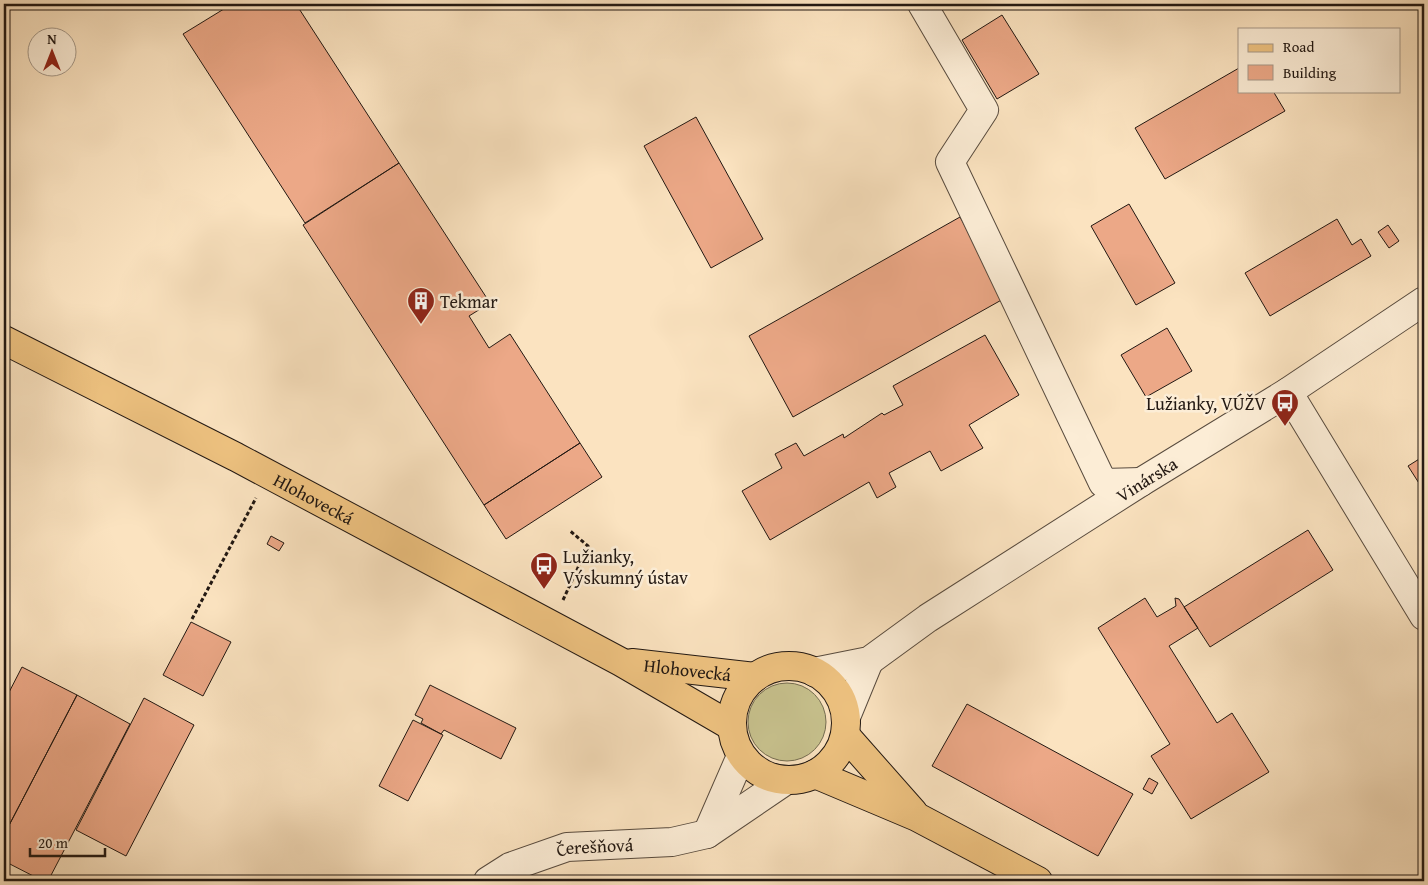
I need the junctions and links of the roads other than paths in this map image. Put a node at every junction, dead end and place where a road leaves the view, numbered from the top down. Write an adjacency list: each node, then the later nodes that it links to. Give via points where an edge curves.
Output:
1 (922, 4): 5 (street, via 984,110 950,162 1103,483)
2 (1424, 301): 4 (street, Vinárska)
3 (4, 340): 8 (main road, Hlohovecká, via 236,457)
4 (1288, 392): 5 (street, Vinárska); 6 (street)
5 (1141, 482): 7 (street, Vinárska, via 928,618)
6 (1424, 616)
7 (869, 661): 9 (street, Vinárska); 12 (street)
8 (621, 662): 10 (main road, Hlohovecká); 11 (main road, Hlohovecká)
9 (814, 672): 10 (main road, via 790,666 771,669); 12 (main road, via 840,698)
10 (755, 677): 11 (main road, via 737,698)
11 (731, 726): 13 (main road)
12 (845, 726): 14 (main road, via 843,743 834,758); 16 (main road)
13 (741, 756): 15 (main road, via 760,773); 17 (street)
14 (815, 774): 15 (main road); 16 (main road)
15 (785, 781): 17 (street, Čerešňová)
16 (917, 817): 19 (main road)
17 (707, 834): 18 (street, Čerešňová, via 672,842 567,848 510,867)
18 (488, 881)
19 (1038, 881)

